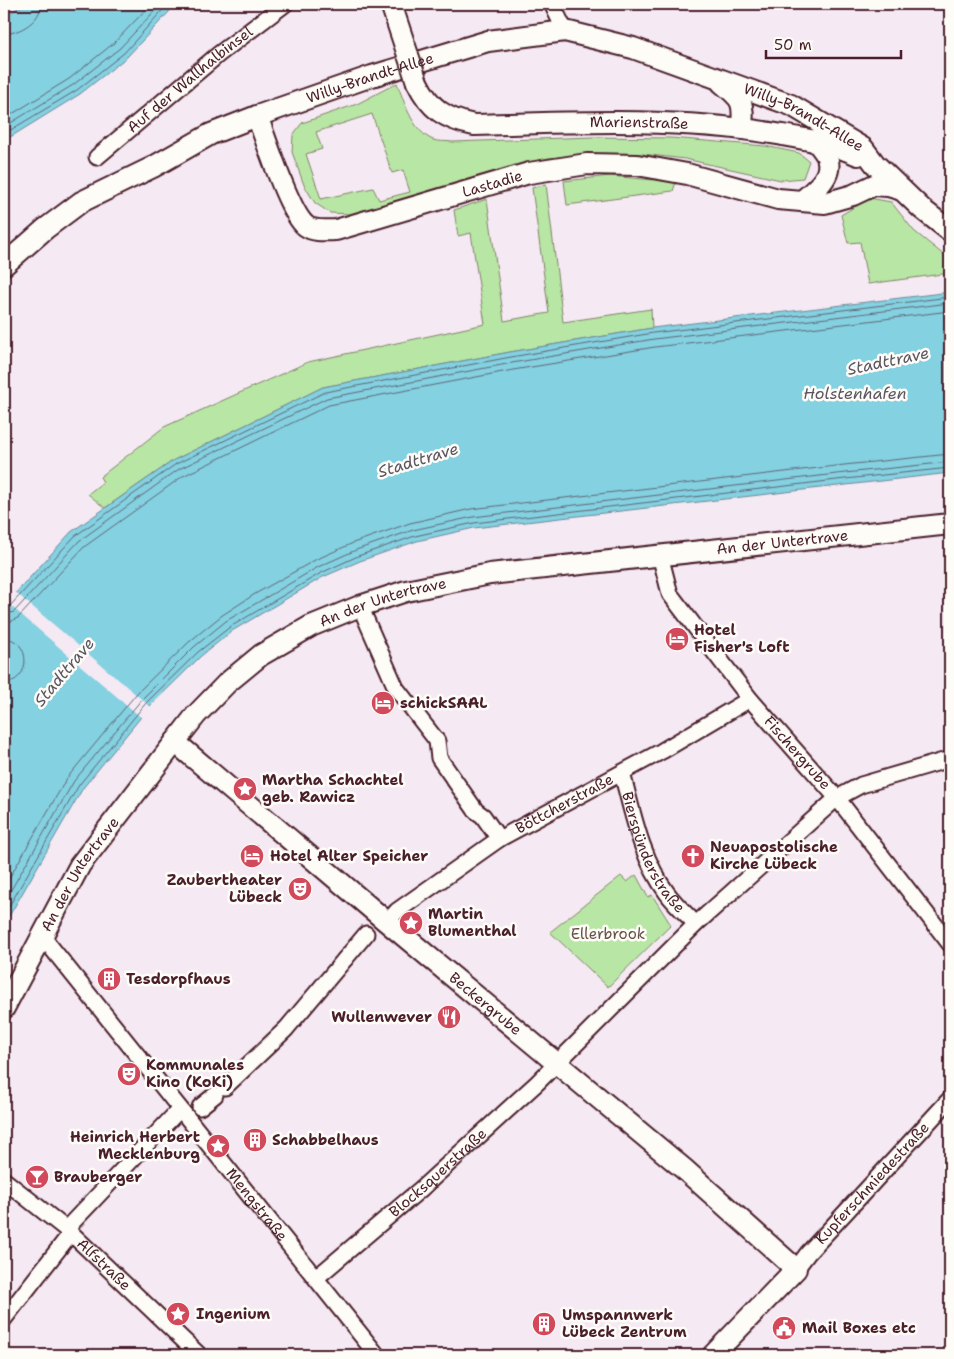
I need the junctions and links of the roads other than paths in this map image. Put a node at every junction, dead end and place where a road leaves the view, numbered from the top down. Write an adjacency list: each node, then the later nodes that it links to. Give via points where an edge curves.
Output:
1 (285, 4): 9 (street, Auf der Wallhalbinsel, via 219,54)
2 (391, 4): 7 (street, Marienstraße, bridge, via 424,96 433,107 460,122 474,125 597,122)
3 (552, 4): 4 (street)
4 (565, 31): 5 (street, Willy-Brandt-Allee, via 633,48); 6 (street, Willy-Brandt-Allee, via 488,41 372,76)
5 (717, 79): 7 (street, Willy-Brandt-Allee, via 737,95 743,105); 10 (street, Willy-Brandt-Allee, via 791,105 863,148)
6 (257, 116): 12 (street, Lastadie, via 293,209 307,227 316,229 336,230 529,173 587,164 637,165 687,174 778,199); 14 (street, Willy-Brandt-Allee, via 211,134 81,202)
7 (742, 128): 8 (street, Marienstraße)
8 (815, 140): 10 (street, Marienstraße); 12 (street, via 827,158 828,172)
9 (97, 157)
10 (875, 164): 11 (street, Willy-Brandt-Allee)
11 (904, 191): 12 (street, Lastadie, via 874,185 825,203); 13 (street, Willy-Brandt-Allee)
12 (802, 201)
13 (950, 230)
14 (4, 265)
15 (950, 524): 16 (street, An der Untertrave)
16 (660, 554): 17 (street, An der Untertrave, via 490,574 406,591); 18 (street, Fischergrube, via 670,594)
17 (360, 606): 19 (street, An der Untertrave, via 311,626 261,655 227,683); 23 (street, via 396,688 437,741 439,758)
18 (750, 699): 21 (street, Böttcherstraße); 22 (street, Fischergrube)
19 (175, 742): 24 (street, Beckergrube); 26 (street, An der Untertrave, via 80,865)
20 (950, 759): 22 (street, via 861,785)
21 (622, 773): 23 (street, Böttcherstraße); 25 (street, Bierspünderstraße, via 640,841 653,870 667,893)
22 (837, 798): 25 (street); 27 (street, Fischergrube)
23 (499, 839): 24 (street, Böttcherstraße)
24 (384, 919): 29 (street, Beckergrube); 31 (street, Böttcherstraße, via 366,934 283,1033 220,1091)
25 (696, 924): 29 (street)
26 (42, 936): 28 (street, An der Untertrave); 31 (street, Mengstraße)
27 (950, 944)
28 (4, 1008)
29 (557, 1063): 34 (street, Beckergrube, via 684,1169); 35 (street, Blocksquerstraße, via 422,1188)
30 (950, 1099): 34 (street, Kupferschmiedestraße)
31 (191, 1110): 33 (street, Böttcherstraße); 35 (street, Mengstraße)
32 (4, 1180): 33 (street, Alfstraße)
33 (68, 1232): 36 (street, Böttcherstraße); 37 (street, Alfstraße)
34 (796, 1269): 39 (street)
35 (316, 1278): 38 (street, Mengstraße)
36 (4, 1320)
37 (199, 1355)
38 (377, 1355)
39 (713, 1355)

